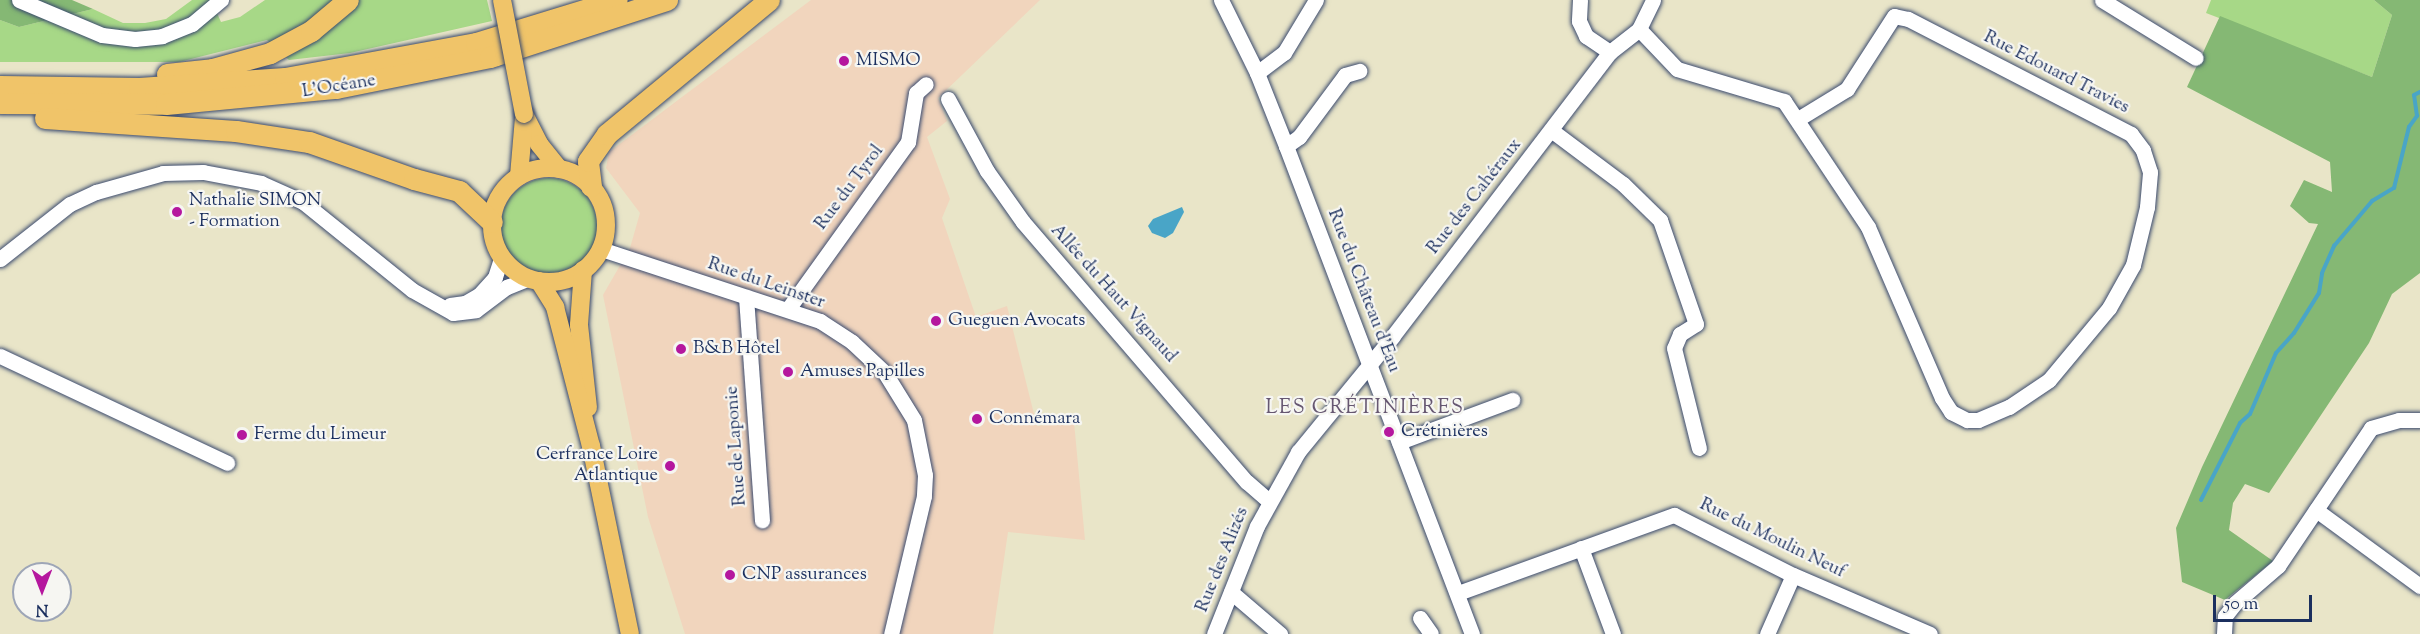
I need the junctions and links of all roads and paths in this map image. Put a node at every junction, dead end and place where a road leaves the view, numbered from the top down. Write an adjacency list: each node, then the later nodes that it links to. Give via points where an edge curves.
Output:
1 (20, 0): 2 (street, via 102,35 135,39 184,28 205,16)
2 (221, 0)
3 (348, 0): 20 (highway, via 311,31 245,62 184,72 89,78)
4 (502, 0): 24 (main road, bridge)
5 (617, 0): 20 (highway, L’Océane, via 476,43 343,69 189,86)
6 (667, 0): 22 (highway, L’Océane, via 490,57 336,88 166,104)
7 (769, 0): 30 (highway, via 607,134 588,161)
8 (1221, 0): 17 (street, Rue du Château d'Eau)
9 (1316, 0): 17 (street, via 1284,53)
10 (1580, 0): 14 (street, via 1579,21 1586,36)
11 (1653, 0): 13 (street, Rue des Cahéraux)
12 (2102, 0): 15 (street)
13 (1639, 29): 14 (street, Rue des Cahéraux); 25 (street, Rue Edouard Travies, via 1677,69 1772,94 1784,101)
14 (1610, 52): 26 (street, Rue des Cahéraux)
15 (2196, 58)
16 (1359, 71): 27 (street, via 1345,75 1299,137)
17 (1257, 73): 27 (street, Rue du Château d'Eau)
18 (926, 84): 39 (street, Rue du Tyrol, via 916,93 908,142)
19 (0, 86): 20 (highway, L’Océane)
20 (60, 88)
21 (948, 99): 48 (street, Allée du Haut Vignaud, via 987,171 1023,222 1248,482)
22 (0, 103)
23 (0, 114): 31 (highway, via 236,131 309,142 459,191)
24 (524, 114): 28 (main road, via 539,144); 29 (main road)
25 (1798, 119): 25 (street, Rue Edouard Travies, via 1868,227 1942,398 1951,412 1967,420 1978,420 2009,407 2049,380 2109,308 2133,265 2147,207 2150,172 2143,150 2131,134 1908,19 1894,16 1846,89)
26 (1551, 130): 41 (street, Rue des Cahéraux); 46 (street, via 1623,184 1660,220 1696,324 1680,334 1674,348)
27 (1286, 146): 41 (street, Rue du Château d'Eau)
28 (559, 169): 29 (main road, via 538,169); 30 (main road)
29 (519, 176): 31 (main road, via 498,201)
30 (591, 186): 32 (main road, via 602,202 606,221)
31 (492, 222): 33 (main road)
32 (601, 249): 35 (main road); 37 (street, Rue du Leinster)
33 (502, 256): 36 (main road); 38 (street, via 495,277 472,300 458,305)
34 (0, 259): 38 (street, via 70,204 96,192 163,173 203,171 246,179 303,202)
35 (583, 270): 36 (main road, via 559,281); 45 (main road, via 579,325)
36 (534, 279): 38 (street, via 468,313 453,313); 45 (main road, via 555,308)
37 (746, 297): 39 (street, Rue du Leinster); 50 (street, Rue de Laponie)
38 (432, 303)
39 (788, 309): 58 (street, Rue du Leinster, via 826,324 871,358 902,398 921,442 924,496)
40 (0, 356): 47 (street)
41 (1370, 363): 44 (street, Rue du Château d'Eau); 48 (street, Rue des Cahéraux, via 1298,452)
42 (1512, 400): 44 (street)
43 (2420, 420): 49 (street, via 2399,420 2371,428)
44 (1399, 442): 55 (street, Rue du Château d'Eau)
45 (591, 446): 57 (main road)
46 (1699, 448)
47 (227, 463)
48 (1269, 501): 54 (street, Rue des Alizés)
49 (2316, 510): 53 (street); 66 (street, via 2278,566 2225,616)
50 (762, 520)
51 (1581, 548): 52 (street, Rue du Moulin Neuf, via 1674,515); 55 (street, Rue du Moulin Neuf); 63 (street)
52 (1793, 575): 64 (street); 65 (street, Rue du Moulin Neuf)
53 (2420, 585)
54 (1231, 592): 59 (street, Rue des Alizés); 60 (street)
55 (1458, 593): 62 (street, Rue du Château d'Eau)
56 (1420, 618): 61 (street)
57 (630, 634)
58 (891, 634)
59 (1214, 634)
60 (1280, 634)
61 (1431, 634)
62 (1472, 634)
63 (1613, 634)
64 (1767, 634)
65 (1930, 634)
66 (2224, 634)

